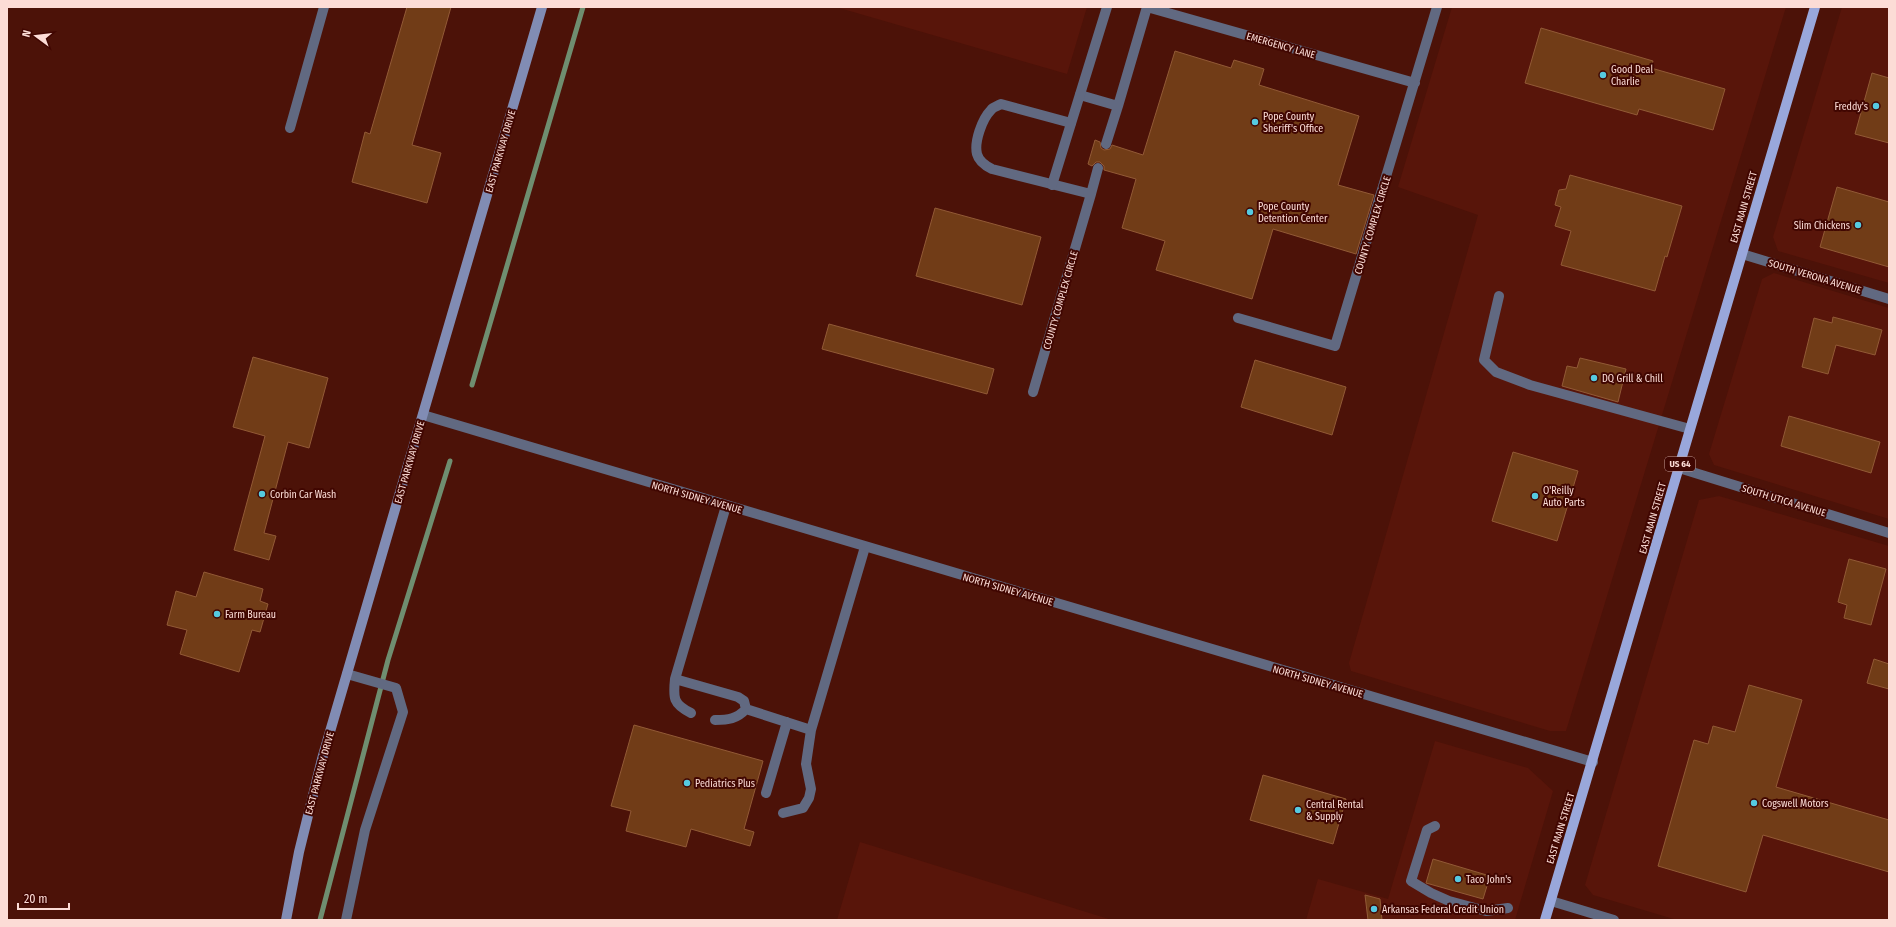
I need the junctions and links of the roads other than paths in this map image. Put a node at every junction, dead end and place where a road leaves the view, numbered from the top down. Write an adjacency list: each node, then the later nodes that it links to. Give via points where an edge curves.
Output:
1 (324, 7): 11 (street)
2 (542, 7): 21 (main road, EAST PARKWAY DRIVE)
3 (1107, 7): 8 (street)
4 (1147, 7): 7 (street, EMERGENCY LANE); 9 (street)
5 (1437, 7): 7 (street, COUNTY COMPLEX CIRCLE)
6 (1815, 7): 16 (main road, EAST MAIN STREET / US 64)
7 (1415, 82): 19 (street, COUNTY COMPLEX CIRCLE, via 1335,346)
8 (1080, 95): 9 (street); 10 (street)
9 (1118, 106): 12 (street)
10 (1071, 122): 14 (street); 14 (street, via 1002,104 992,109 985,118 976,146 977,156 983,164 992,169)
11 (290, 128)
12 (1106, 144)
13 (1098, 168): 15 (street, COUNTY COMPLEX CIRCLE)
14 (1052, 184): 15 (street)
15 (1091, 194): 20 (street, COUNTY COMPLEX CIRCLE)
16 (1742, 254): 18 (street, SOUTH VERONA AVENUE); 22 (main road, EAST MAIN STREET / US 64)
17 (1499, 296): 22 (street, via 1484,360 1496,372 1530,385)
18 (1889, 299)
19 (1238, 318)
20 (1033, 392)
21 (423, 416): 24 (street, NORTH SIDNEY AVENUE); 27 (main road, EAST PARKWAY DRIVE)
22 (1690, 429): 23 (main road, EAST MAIN STREET / US 64)
23 (1679, 468): 25 (street, SOUTH UTICA AVENUE); 34 (main road, EAST MAIN STREET / US 64)
24 (726, 506): 26 (street, NORTH SIDNEY AVENUE); 28 (street)
25 (1889, 533)
26 (865, 547): 33 (street); 34 (street, NORTH SIDNEY AVENUE)
27 (347, 674): 40 (main road, EAST PARKWAY DRIVE, via 322,759 299,852); 41 (street, via 396,688 403,712 365,830)
28 (675, 679): 29 (street, via 738,697 744,701); 30 (street, via 676,702)
29 (746, 709): 31 (street, via 734,718); 32 (street)
30 (691, 713)
31 (715, 720)
32 (787, 722): 33 (street); 35 (street)
33 (811, 730): 36 (street, via 806,764 811,780 809,798 803,808)
34 (1592, 762): 38 (main road, EAST MAIN STREET / US 64)
35 (766, 793)
36 (783, 813)
37 (1435, 826): 39 (street, via 1428,830 1411,881 1449,901 1486,911)
38 (1551, 901): 42 (main road, EAST MAIN STREET / US 64); 43 (street)
39 (1508, 908)
40 (286, 920)
41 (346, 920)
42 (1545, 920)
43 (1614, 920)

